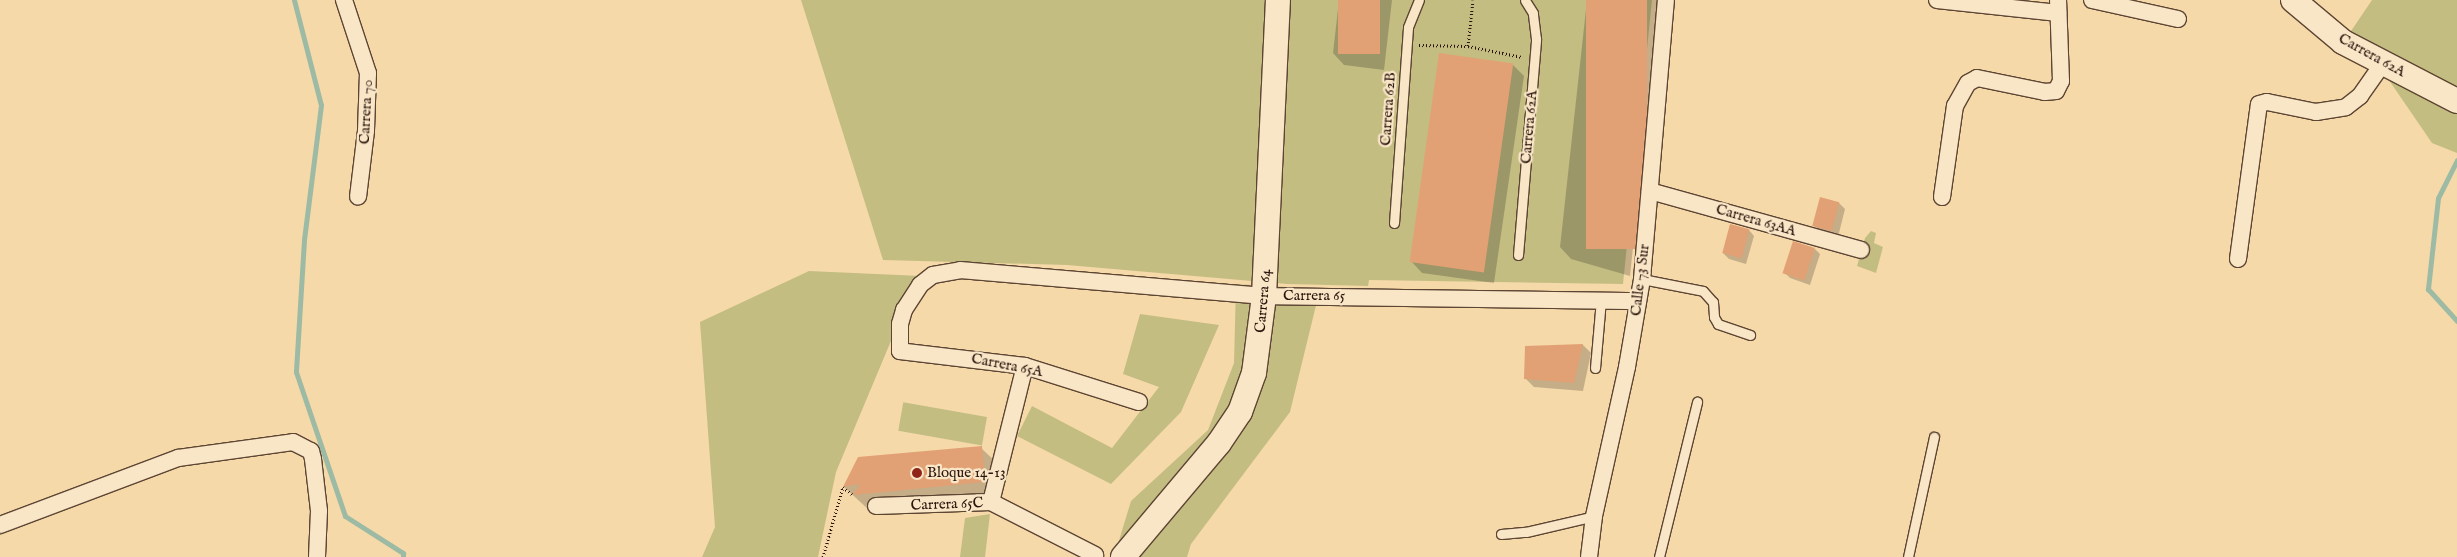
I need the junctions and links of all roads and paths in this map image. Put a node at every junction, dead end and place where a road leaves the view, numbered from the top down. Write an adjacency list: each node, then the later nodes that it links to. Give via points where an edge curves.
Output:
1 (344, 0): 18 (street, Carrera 70, via 368,73 366,132)
2 (1278, 0): 25 (street, Carrera 64)
3 (1419, 0): 12 (lane, Carrera 62B, via 1408,27)
4 (1473, 0): 13 (path)
5 (1526, 0): 14 (lane, Carrera 62A, via 1532,13)
6 (1666, 0): 17 (street, Calle 73 Sur)
7 (1937, 0): 10 (street)
8 (2092, 0): 11 (street)
9 (2293, 0): 15 (street, Carrera 62A, via 2343,42)
10 (2058, 6): 19 (street, via 2061,81 2056,90 2046,92 1976,78 1968,83 1955,106)
11 (2178, 19)
12 (1406, 46): 13 (path); 20 (lane, Carrera 62B)
13 (1468, 46): 14 (path)
14 (1535, 60): 22 (lane, Carrera 62A)
15 (2382, 64): 16 (street, Carrera 62A); 23 (street, via 2360,96 2346,107 2316,112 2267,102 2259,104)
16 (2457, 101)
17 (1650, 191): 21 (street, Carrera 63AA); 24 (street, Calle 73 Sur)
18 (358, 196)
19 (1942, 196)
20 (1394, 223)
21 (1861, 250)
22 (1518, 255)
23 (2238, 259)
24 (1642, 279): 27 (street, Calle 73 Sur); 28 (lane, via 1703,291 1713,302 1718,324)
25 (1264, 296): 26 (street, Carrera 65); 29 (street, Carrera 65, via 960,270 933,275 911,297 900,324); 44 (street, Carrera 64, via 1254,373 1240,412 1219,443)
26 (1601, 299): 27 (street, Carrera 65); 31 (lane)
27 (1638, 301): 38 (street, Calle 73 Sur, via 1628,367)
28 (1750, 335)
29 (900, 352): 30 (street, Carrera 65A)
30 (1025, 366): 32 (street, Carrera 65A); 36 (street)
31 (1595, 368)
32 (1138, 402)
33 (1697, 402): 46 (lane)
34 (1934, 438): 47 (lane)
35 (853, 495): 43 (path, via 843,487)
36 (991, 502): 37 (street, Carrera 65C); 41 (street, Carrera 65C)
37 (876, 506)
38 (1594, 516): 40 (lane, via 1526,532); 45 (street, Calle 73 Sur)
39 (0, 525): 42 (street, via 178,458 293,442 311,451 313,459 319,511)
40 (1501, 534)
41 (1095, 555)
42 (317, 557)
43 (822, 557)
44 (1124, 557)
45 (1589, 557)
46 (1659, 557)
47 (1908, 557)

